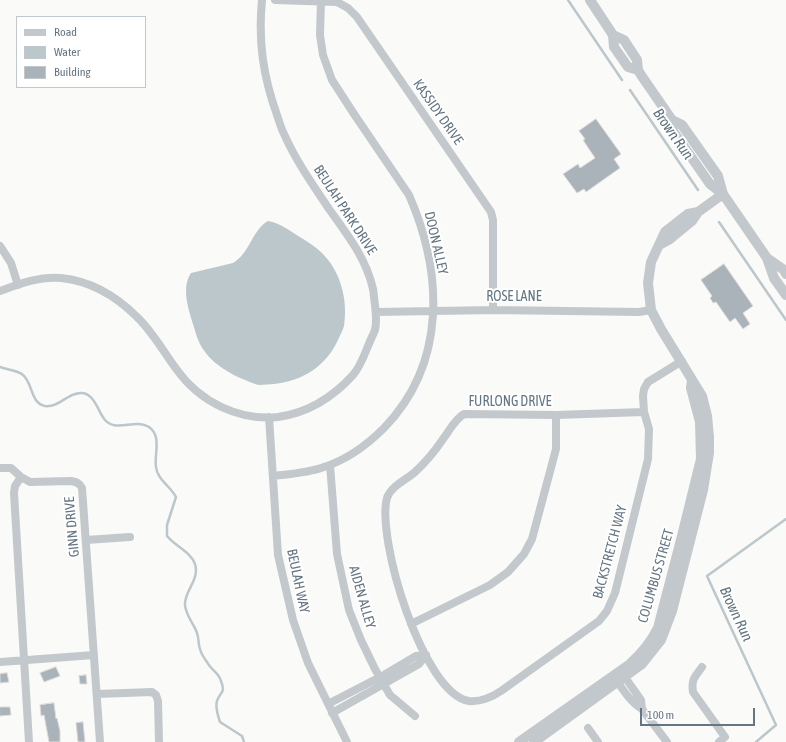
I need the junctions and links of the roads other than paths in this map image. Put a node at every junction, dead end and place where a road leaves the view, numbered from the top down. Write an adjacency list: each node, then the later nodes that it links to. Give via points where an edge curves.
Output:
1 (262, 0): 15 (street, BEULAH PARK DRIVE, via 260,27 264,67 283,134 365,264 374,291)
2 (275, 0): 4 (street, KASSIDY DRIVE)
3 (590, 0): 5 (street, via 613,35 624,40 637,60 638,70 672,120 682,125 718,176)
4 (321, 1): 12 (street, KASSIDY DRIVE, via 337,2 348,8 356,17 491,212); 14 (street, DOON ALLEY, via 320,35 323,55 332,80 409,195 415,210 430,263)
5 (723, 194): 7 (street); 13 (street, COLUMBUS STREET, via 659,245 651,262 648,283)
6 (0, 246): 9 (street, via 11,263)
7 (767, 258): 8 (street); 11 (street, via 774,278)
8 (786, 274)
9 (18, 285): 10 (street, BEULAH PARK DRIVE); 19 (street, BEULAH PARK DRIVE, via 61,278 81,281 104,291 138,317 178,372 196,392 229,411 255,417)
10 (0, 291)
11 (786, 295)
12 (493, 310): 13 (street, ROSE LANE); 14 (street, ROSE LANE)
13 (651, 310): 16 (street, COLUMBUS STREET)
14 (433, 311): 15 (street, ROSE LANE); 20 (street, DOON ALLEY, via 429,351 411,394 376,437)
15 (376, 312): 19 (street, BEULAH PARK DRIVE, via 374,331 364,356 356,371 344,384 319,403 300,411)
16 (682, 361): 17 (street, BACKSTRETCH WAY, via 648,382 643,396); 32 (street, COLUMBUS STREET, via 692,378 691,388 700,422 701,459 658,628 640,656)
17 (644, 412): 18 (street, FURLONG DRIVE); 28 (street, BACKSTRETCH WAY, via 649,429 648,459 615,594 599,621 501,691 485,699 469,701 458,696 447,687)
18 (556, 415): 26 (street, via 556,449 532,539 524,554 508,572 490,585); 26 (street, FURLONG DRIVE, via 464,414 415,472 392,489 386,505 385,521 393,564)
19 (269, 417): 22 (street, BEULAH WAY)
20 (330, 465): 22 (street, DOON ALLEY); 33 (street, AIDEN ALLEY, via 337,554 349,610)
21 (0, 468): 23 (street, GINN DRIVE, via 11,468)
22 (273, 476): 35 (street, BEULAH WAY, via 278,555 293,620 308,664)
23 (21, 477): 25 (street, GINN DRIVE, via 30,482 71,480 80,484); 29 (street, via 14,493)
24 (130, 537): 25 (street)
25 (86, 540): 27 (street, GINN DRIVE)
26 (411, 624): 28 (street, FURLONG DRIVE)
27 (94, 655): 29 (street); 34 (street, GINN DRIVE)
28 (426, 655): 33 (street, via 416,656)
29 (24, 660): 30 (street); 40 (street)
30 (0, 662)
31 (702, 667): 47 (street, via 693,678 693,692 725,737)
32 (619, 677): 43 (street, COLUMBUS STREET); 44 (street, COLUMBUS STREET); 46 (street, via 637,706 642,708)
33 (381, 680): 35 (street); 36 (street); 37 (street, AIDEN ALLEY, via 390,695)
34 (97, 694): 41 (street, GINN DRIVE); 42 (street, via 152,692 156,695)
35 (328, 704): 36 (street, BEULAH WAY)
36 (332, 713): 39 (street, BEULAH WAY)
37 (415, 716)
38 (588, 728): 45 (street)
39 (346, 741)
40 (29, 742)
41 (100, 742)
42 (159, 742)
43 (519, 742)
44 (534, 742)
45 (598, 742)
46 (666, 742)
47 (719, 742)

